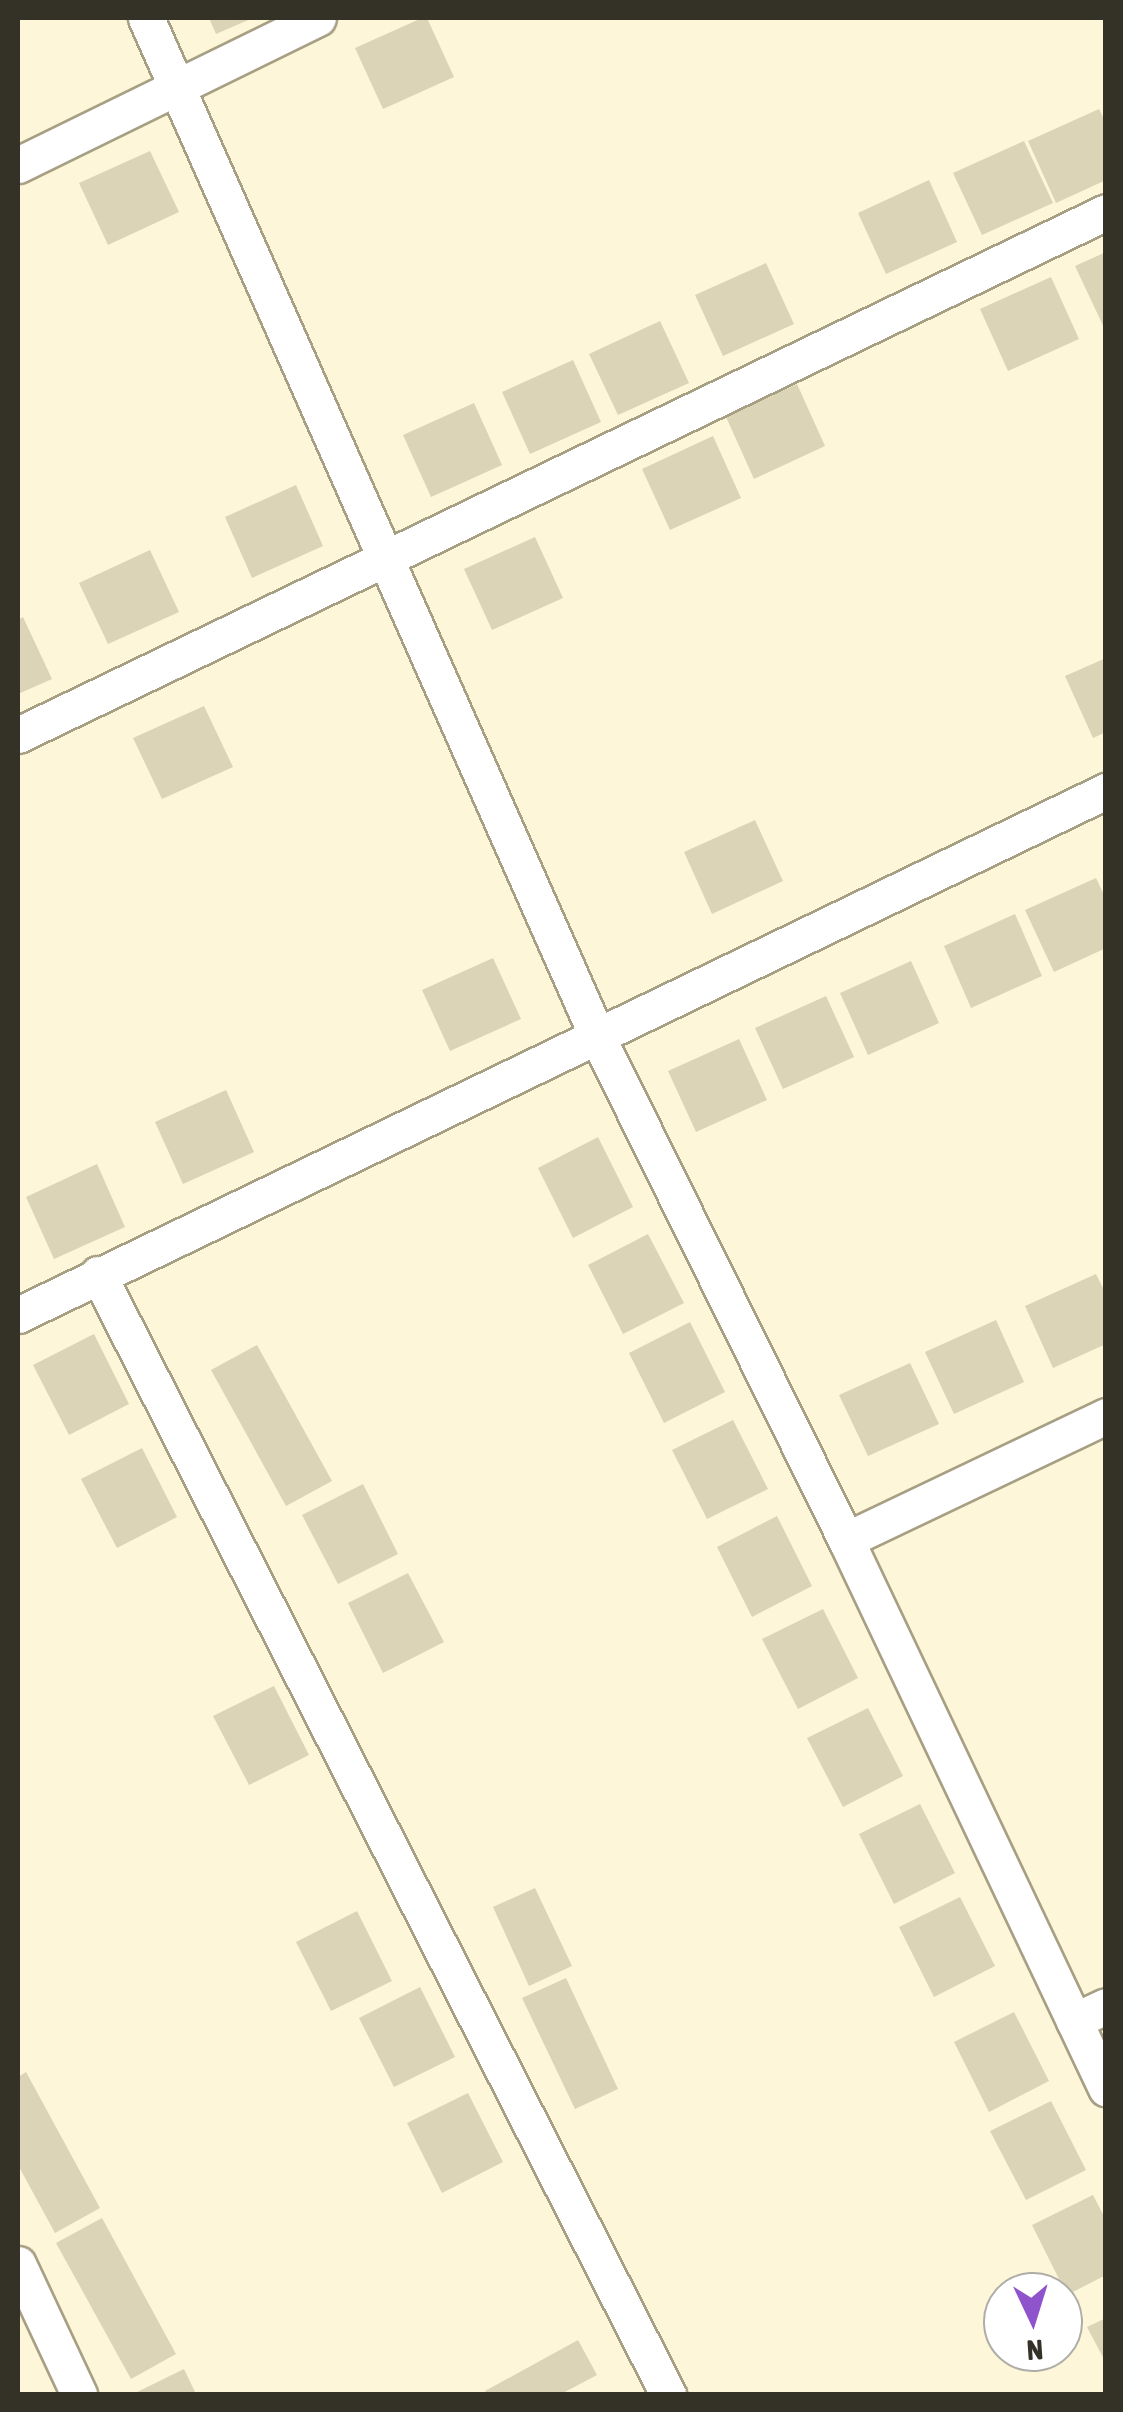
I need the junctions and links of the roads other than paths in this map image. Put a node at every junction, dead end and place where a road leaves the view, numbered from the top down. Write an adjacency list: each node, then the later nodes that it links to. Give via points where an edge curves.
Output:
1 (146, 18): 3 (street)
2 (318, 18): 3 (street)
3 (177, 85): 4 (street); 6 (street)
4 (18, 165)
5 (1106, 212): 6 (street)
6 (386, 556): 7 (street); 9 (street)
7 (18, 735)
8 (1106, 790): 9 (street)
9 (598, 1038): 10 (street); 13 (street)
10 (98, 1274): 11 (street); 18 (street)
11 (18, 1315)
12 (1106, 1416): 13 (street)
13 (846, 1540): 14 (street)
14 (1090, 2014): 15 (street)
15 (1106, 2088)
16 (18, 2264): 17 (street)
17 (79, 2394)
18 (668, 2394)

